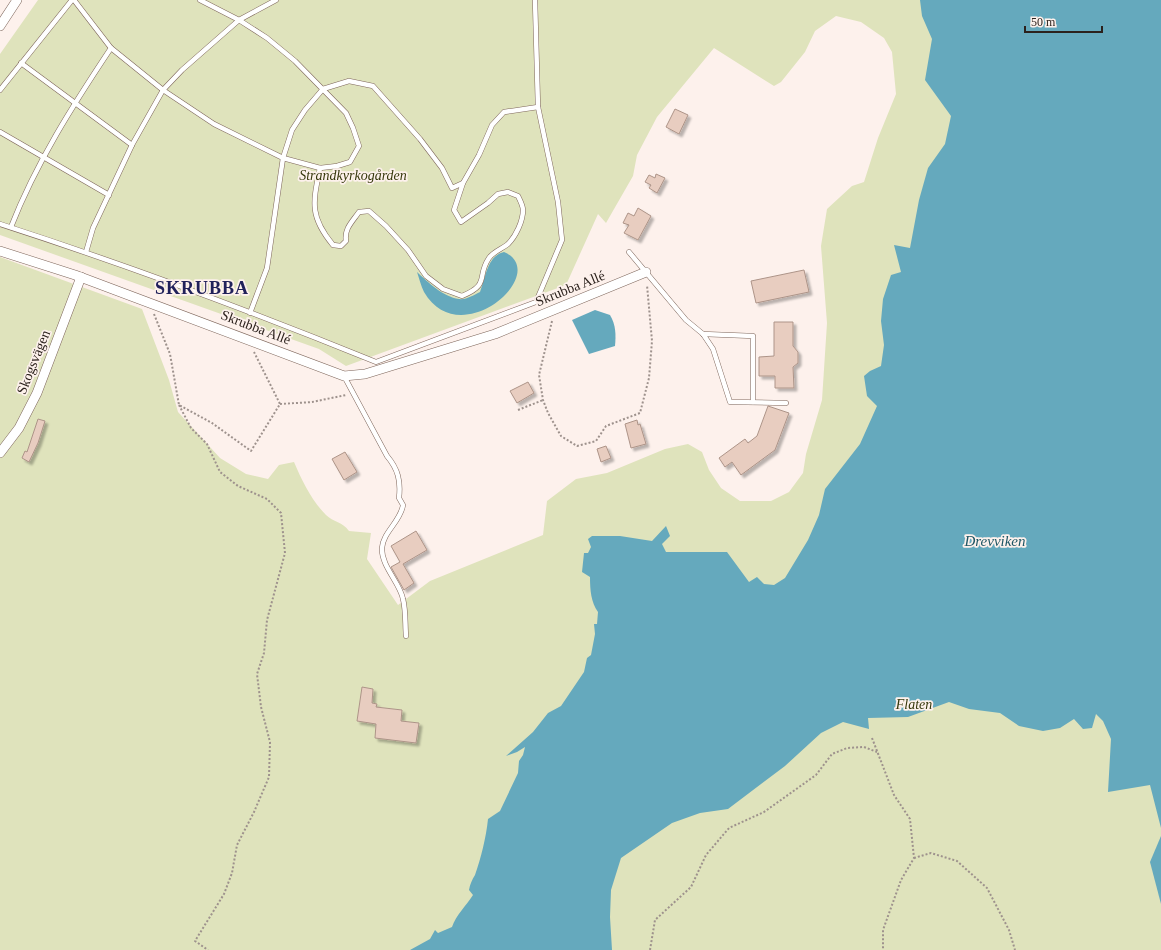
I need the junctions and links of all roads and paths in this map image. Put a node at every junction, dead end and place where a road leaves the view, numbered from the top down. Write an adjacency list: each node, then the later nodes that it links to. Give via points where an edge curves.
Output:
1 (17, 0): 7 (street)
2 (73, 0): 8 (lane); 9 (lane)
3 (200, 0): 6 (lane)
4 (276, 0): 6 (lane)
5 (534, 0): 14 (lane)
6 (239, 20): 10 (lane, via 267,38 295,61); 12 (lane)
7 (0, 26)
8 (111, 48): 12 (lane); 13 (lane)
9 (21, 63): 11 (lane); 13 (lane)
10 (323, 89): 18 (lane, via 292,130); 19 (lane, via 346,113 359,146 350,162); 20 (lane, via 349,81 373,86 425,145 442,168 452,188)
11 (0, 90)
12 (163, 90): 16 (lane); 18 (lane, via 214,124)
13 (75, 102): 16 (lane); 17 (lane)
14 (538, 107): 20 (lane, via 504,112 492,124 479,155); 31 (lane, via 558,202 562,240 536,302 376,362)
15 (0, 132): 17 (lane)
16 (132, 144): 21 (lane)
17 (43, 158): 21 (lane); 23 (lane)
18 (283, 158): 19 (lane); 31 (lane, via 267,268)
19 (320, 168): 20 (lane, via 313,200 323,233 333,245 341,246 346,241 345,234 349,225 360,212 369,211 408,250 426,276 443,290 462,296 476,290 488,259 509,244 520,226 523,209 518,196 508,192 498,194 461,222 454,210)
20 (463, 183)
21 (109, 195): 25 (lane)
22 (0, 224): 23 (lane)
23 (11, 227): 25 (lane)
24 (0, 251): 28 (street, Skrubba Allé)
25 (86, 252): 31 (lane)
26 (629, 252): 27 (lane)
27 (646, 272): 30 (street, Skrubba Allé); 32 (lane, via 686,320); 36 (path, via 652,340 649,378 640,412 606,426 596,441 577,446 561,436)
28 (81, 277): 29 (street, Skrubba Allé); 42 (street, Skogsvägen, via 37,393 19,428)
29 (148, 302): 33 (street, Skrubba Allé); 40 (path, via 170,354)
30 (555, 309): 34 (street, Skrubba Allé, via 495,334 365,374); 36 (path, via 539,375)
31 (250, 313)
32 (703, 334): 37 (lane, via 713,349 730,402); 37 (lane, via 752,336)
33 (248, 339): 34 (street, Skrubba Allé); 39 (path)
34 (344, 376): 35 (lane)
35 (352, 393): 39 (path, via 312,402); 43 (lane, via 397,468 402,512 388,532 382,549 388,569 403,598)
36 (543, 400): 41 (path)
37 (753, 402): 38 (lane)
38 (786, 403)
39 (280, 404): 40 (path, via 251,451 212,423)
40 (179, 405): 47 (path, via 191,428 207,444 220,472 238,486 267,499 281,513 285,553 267,620 264,653 257,674 261,707 270,742 269,777 238,845 224,894 195,940)
41 (518, 410)
42 (0, 452)
43 (406, 636)
44 (872, 738): 45 (path)
45 (877, 752): 46 (path, via 894,795 910,819); 48 (path, via 864,747 847,748 832,754 816,775 764,812 728,828 706,855 691,887 655,920)
46 (914, 858): 49 (path, via 901,880 883,930); 50 (path, via 931,853 957,861 987,888 1009,930)
47 (208, 950)
48 (650, 950)
49 (883, 950)
50 (1015, 950)

